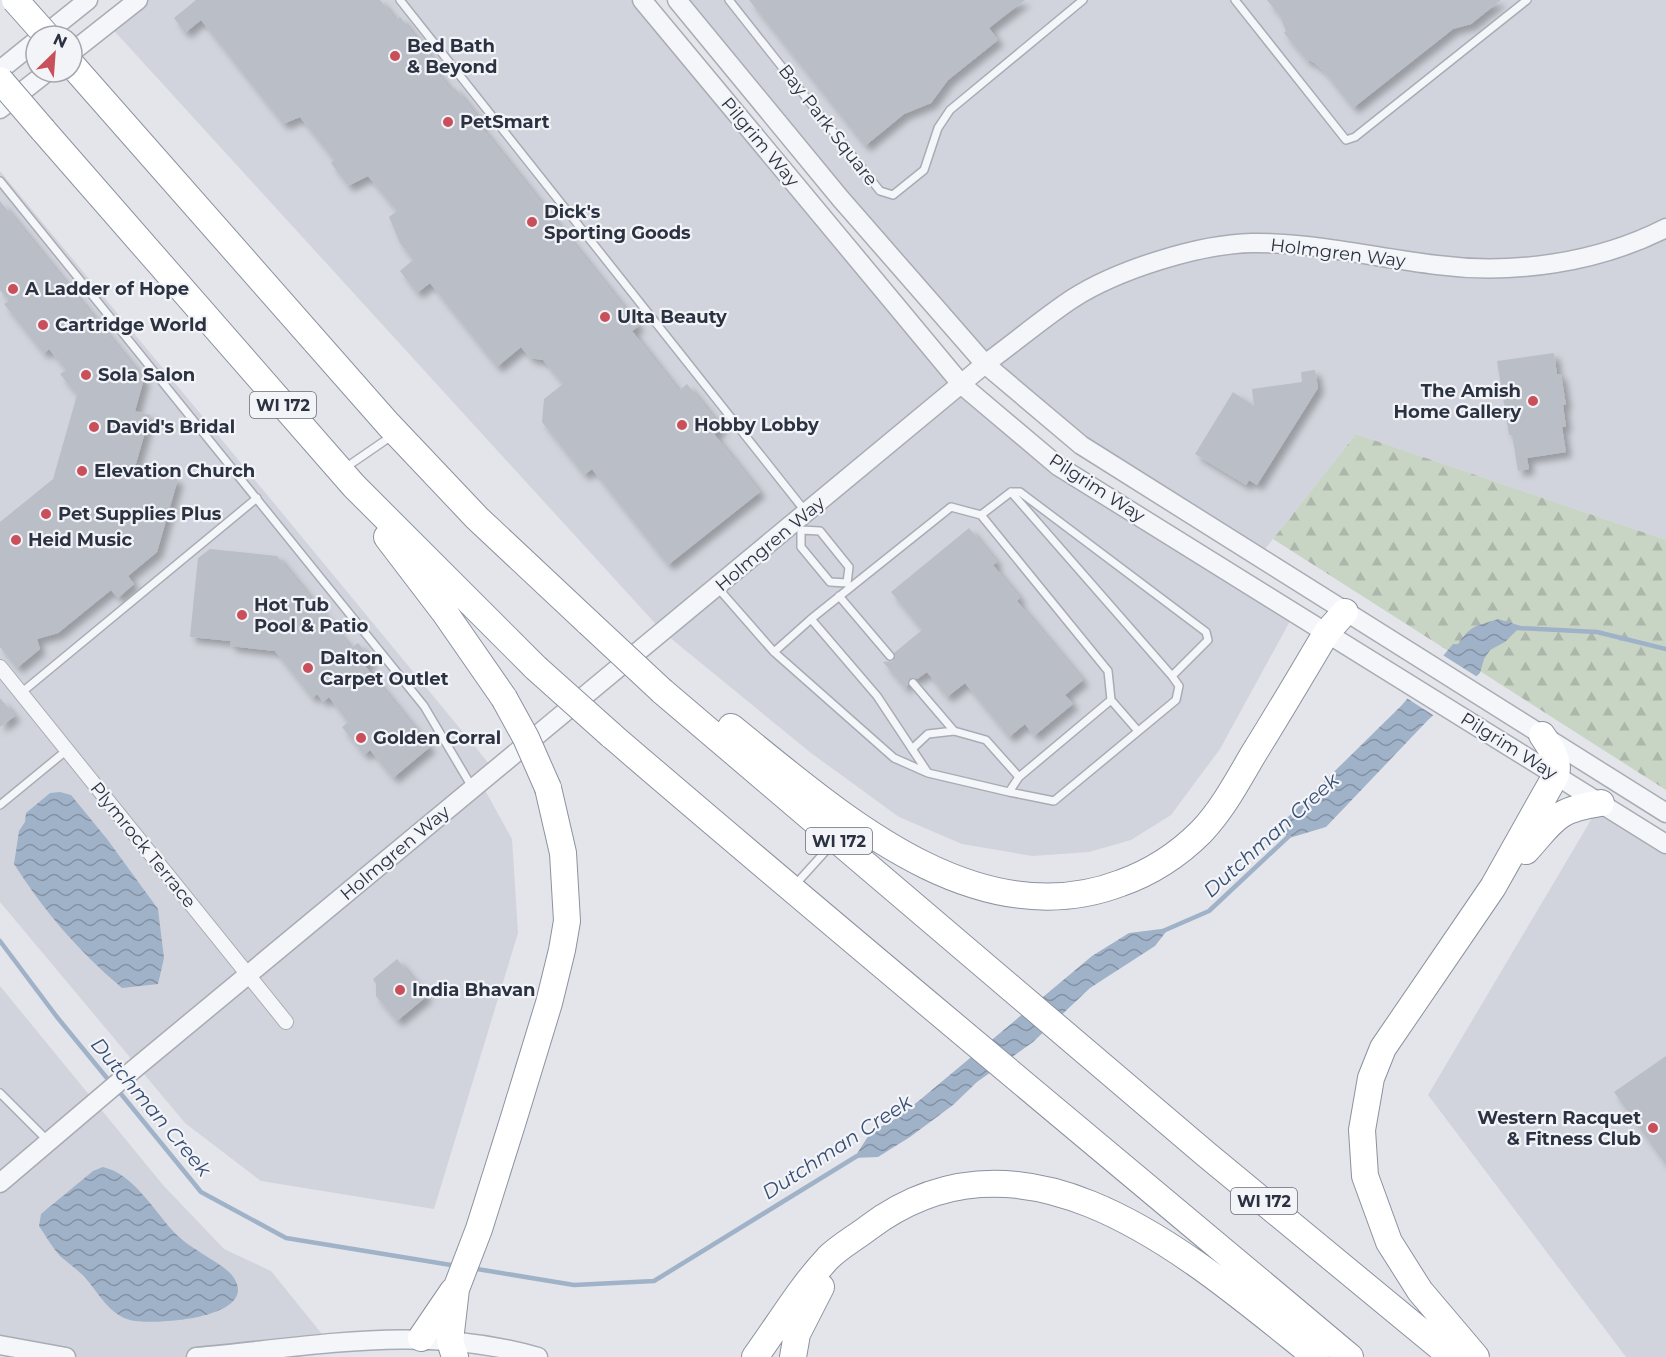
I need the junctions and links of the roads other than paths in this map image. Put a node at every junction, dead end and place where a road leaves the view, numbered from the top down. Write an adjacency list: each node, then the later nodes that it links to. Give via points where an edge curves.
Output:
1 (15, 0): 11 (highway, bridge)
2 (88, 0): 12 (street)
3 (138, 0): 13 (street)
4 (400, 0): 29 (lane)
5 (642, 0): 23 (street, Pilgrim Way)
6 (677, 0): 22 (street, Pilgrim Way, via 840,198)
7 (729, 0): 8 (lane, Bay Park Square, via 880,191 892,195 924,170 938,128 950,110)
8 (1083, 0)
9 (1235, 0): 10 (lane, via 1346,140 1355,137)
10 (1527, 0)
11 (35, 24)
12 (59, 24)
13 (84, 43)
14 (24, 51): 15 (street)
15 (0, 70)
16 (84, 79): 24 (highway, WI 172)
17 (0, 80): 25 (highway, WI 172, bridge)
18 (32, 84): 19 (street)
19 (0, 109)
20 (0, 181): 27 (lane)
21 (1666, 228): 22 (street, Holmgren Way, via 1598,254 1517,267 1437,265 1300,245 1251,243 1187,252 1126,273 1074,298)
22 (985, 364): 23 (street, Holmgren Way); 32 (street, Pilgrim Way, via 1081,445)
23 (962, 385): 29 (street, Holmgren Way); 34 (street, Pilgrim Way, via 1058,466)
24 (396, 433): 25 (lane); 40 (highway, WI 172, bridge, via 477,518 594,628)
25 (347, 479): 59 (highway, WI 172, bridge, via 536,668); 66 (highway, bridge, via 504,698 548,788 563,853 567,921 549,1003 479,1229)
26 (1011, 492): 28 (lane); 38 (lane); 38 (lane, via 1020,492 1206,632 1208,640)
27 (257, 498): 41 (lane); 51 (lane, via 424,706)
28 (981, 515): 31 (lane, via 951,507); 42 (lane, via 1108,671)
29 (801, 522): 29 (lane, via 801,547 831,582 847,583 849,567 820,531); 30 (street, Holmgren Way)
30 (717, 587): 35 (lane); 51 (street, Holmgren Way)
31 (839, 596): 33 (lane); 36 (lane)
32 (1345, 612): 34 (highway); 45 (street, Pilgrim Way)
33 (811, 619): 35 (lane); 46 (lane, via 877,696)
34 (1327, 632): 40 (highway, via 1223,805 1199,834 1169,860 1136,878 1099,892 1064,897 1016,894 972,884 878,839); 49 (street, Pilgrim Way)
35 (774, 652): 48 (lane, via 894,758)
36 (890, 656)
37 (0, 667): 41 (street, Plymrock Terrace)
38 (1172, 676): 44 (lane, via 1179,686 1176,700)
39 (913, 683): 43 (lane)
40 (668, 687): 56 (highway, WI 172)
41 (21, 693): 47 (street, Plymrock Terrace)
42 (1111, 700): 44 (lane); 50 (lane)
43 (954, 731): 46 (lane, via 928,734); 50 (lane, via 986,740)
44 (1138, 731): 52 (lane, via 1054,801)
45 (1542, 735): 49 (highway, via 1554,753); 55 (street, Pilgrim Way)
46 (912, 749): 48 (lane)
47 (67, 750): 54 (lane); 60 (street, Plymrock Terrace)
48 (928, 772): 52 (lane)
49 (1556, 775): 53 (street, Pilgrim Way); 58 (highway)
50 (1019, 777): 52 (lane)
51 (473, 789): 60 (street, Holmgren Way)
52 (1009, 792)
53 (1601, 803): 57 (street, Pilgrim Way); 58 (highway, via 1572,808 1554,819)
54 (0, 805)
55 (1666, 813)
56 (837, 839): 59 (lane); 77 (highway, WI 172)
57 (1666, 844)
58 (1493, 886): 78 (highway, via 1383,1047 1371,1078 1362,1130 1365,1176 1389,1242 1420,1291)
59 (791, 890): 76 (highway, WI 172)
60 (248, 975): 61 (street, Plymrock Terrace); 63 (street, Holmgren Way)
61 (286, 1022)
62 (0, 1093): 63 (lane)
63 (49, 1142): 64 (street, Holmgren Way)
64 (0, 1184)
65 (851, 1241): 73 (highway, via 829,1257); 74 (highway, via 815,1295 797,1334); 75 (highway, via 884,1216 920,1197 950,1189 989,1184 1027,1186 1071,1196 1117,1215 1205,1268)
66 (456, 1289): 67 (highway); 69 (highway)
67 (421, 1338): 69 (street); 71 (street)
68 (0, 1345): 70 (street)
69 (452, 1349): 72 (street)
70 (66, 1357)
71 (196, 1357)
72 (538, 1357)
73 (755, 1357)
74 (793, 1357)
75 (1316, 1357)
76 (1350, 1357)
77 (1452, 1357)
78 (1476, 1357)

